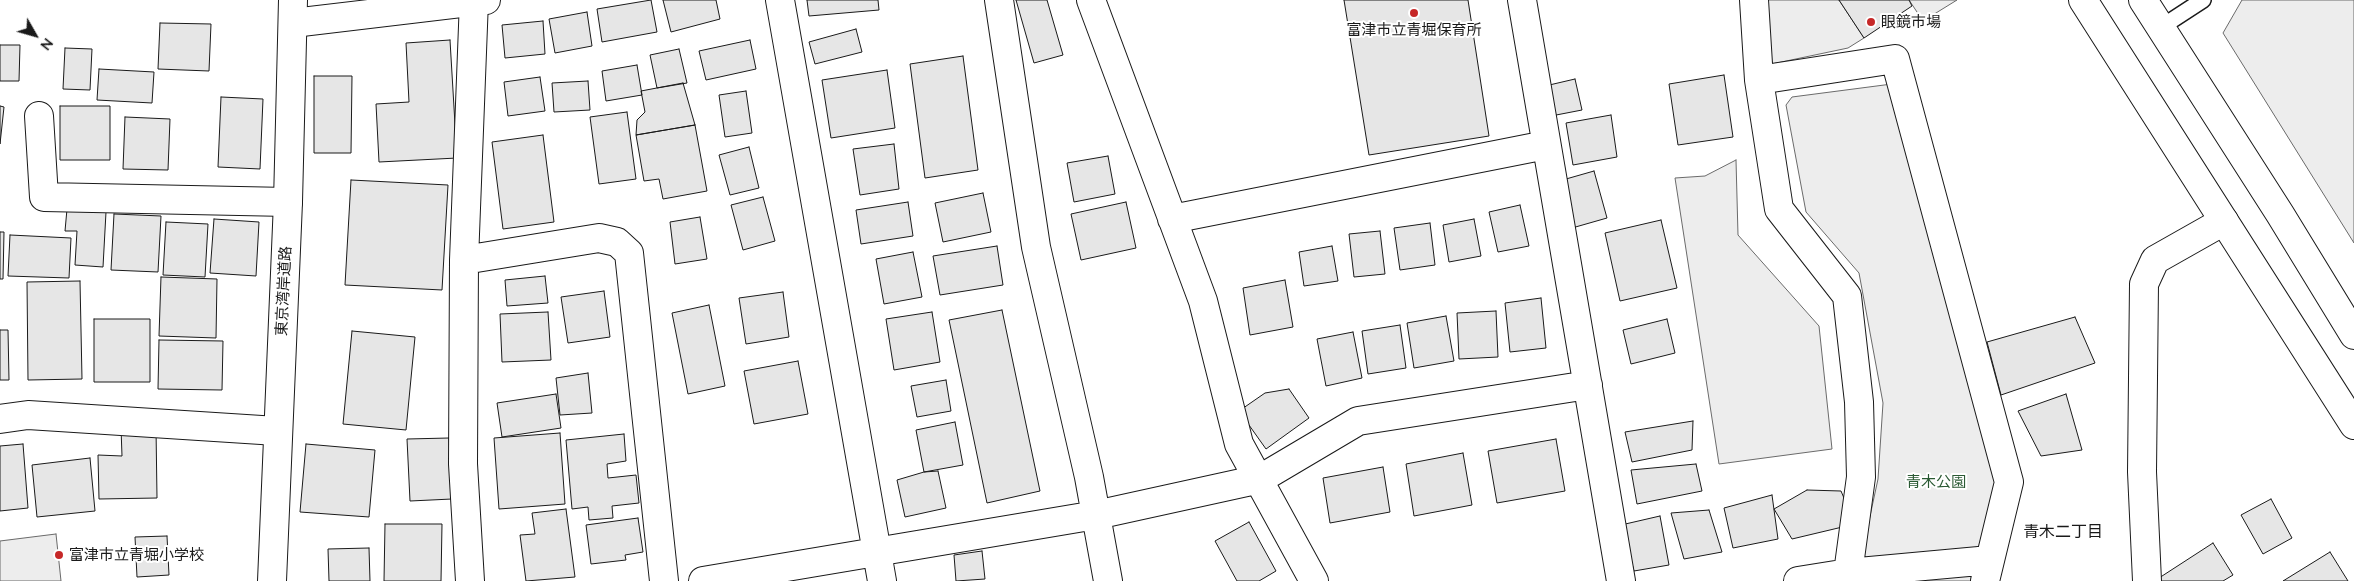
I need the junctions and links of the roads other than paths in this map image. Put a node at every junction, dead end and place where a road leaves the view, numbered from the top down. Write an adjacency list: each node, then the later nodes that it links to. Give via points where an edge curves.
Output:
1 (780, 0): 26 (main road)
2 (999, 0): 25 (main road, via 1036,247)
3 (1090, 0): 16 (main road)
4 (1522, 0): 14 (main road)
5 (1754, 0): 12 (main road)
6 (2083, 0): 17 (main road)
7 (2143, 0): 11 (main road)
8 (2203, 0): 11 (lane)
9 (478, 1): 10 (main road); 18 (main road)
10 (293, 12): 15 (main road, 東京湾岸道路)
11 (2160, 28): 19 (main road)
12 (1759, 80): 27 (main road, via 1895,59 2009,482); 28 (main road, via 1779,209 1847,296 1858,402 1861,477)
13 (39, 116): 15 (main road, via 44,197)
14 (1546, 145): 16 (main road); 20 (main road)
15 (288, 202): 23 (main road, 東京湾岸道路)
16 (1172, 219): 24 (main road, via 1203,301 1239,444)
17 (2224, 221): 22 (main road); 38 (main road, via 2155,260 2144,284 2142,472)
18 (464, 260): 30 (main road, via 463,464); 31 (main road, via 599,238 617,242 629,252)
19 (2354, 335)
20 (1588, 385): 24 (main road, via 1358,421); 36 (main road)
21 (0, 419): 23 (main road, via 28,415)
22 (2354, 425)
23 (277, 431): 29 (main road, 東京湾岸道路)
24 (1260, 479): 25 (main road); 35 (main road)
25 (1096, 516): 26 (main road); 34 (main road)
26 (876, 552): 32 (main road); 33 (main road)
27 (1987, 571): 28 (main road)
28 (1848, 573): 37 (main road)
29 (272, 581)
30 (470, 581)
31 (664, 581)
32 (703, 581)
33 (882, 581)
34 (1108, 581)
35 (1314, 581)
36 (1621, 581)
37 (1798, 581)
38 (2147, 581)

